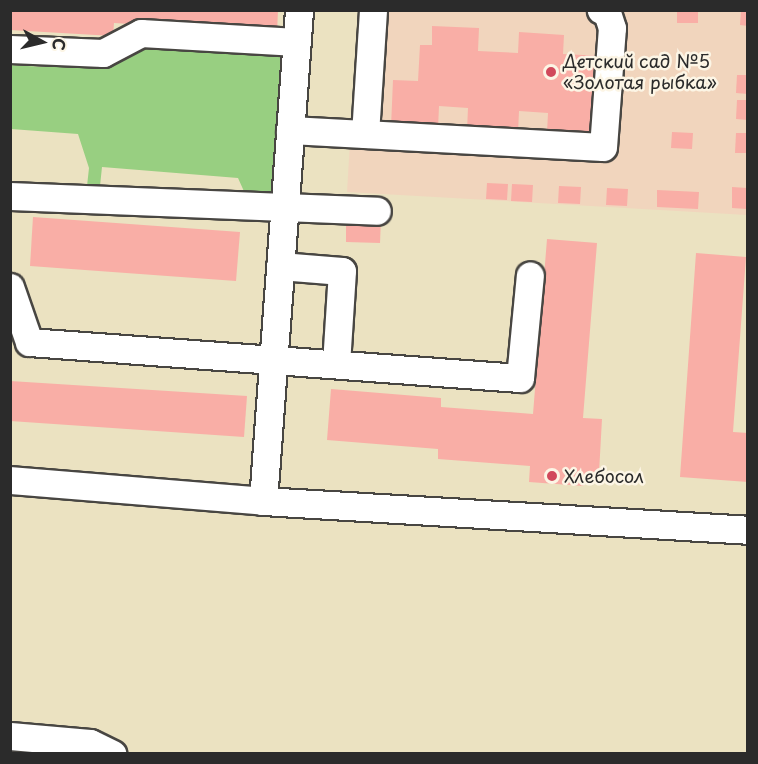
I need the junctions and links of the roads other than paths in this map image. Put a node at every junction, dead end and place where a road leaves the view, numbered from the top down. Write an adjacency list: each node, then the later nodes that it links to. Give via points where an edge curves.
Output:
1 (299, 10): 4 (street)
2 (374, 10): 7 (street)
3 (601, 10): 7 (street, via 607,13 612,28 603,147)
4 (297, 42): 5 (street, via 141,33 103,53); 6 (street)
5 (10, 49)
6 (290, 130): 7 (street); 9 (street)
7 (365, 134)
8 (10, 196): 9 (street)
9 (284, 209): 10 (street); 11 (street)
10 (377, 211)
11 (280, 266): 14 (street); 15 (street, via 342,271)
12 (530, 275): 15 (street, via 520,378)
13 (10, 287): 14 (street, via 29,342)
14 (274, 360): 15 (street); 17 (street)
15 (336, 364)
16 (10, 480): 17 (street)
17 (263, 501): 18 (street)
18 (747, 530)
19 (10, 736): 20 (street, via 90,743)
20 (113, 753)

